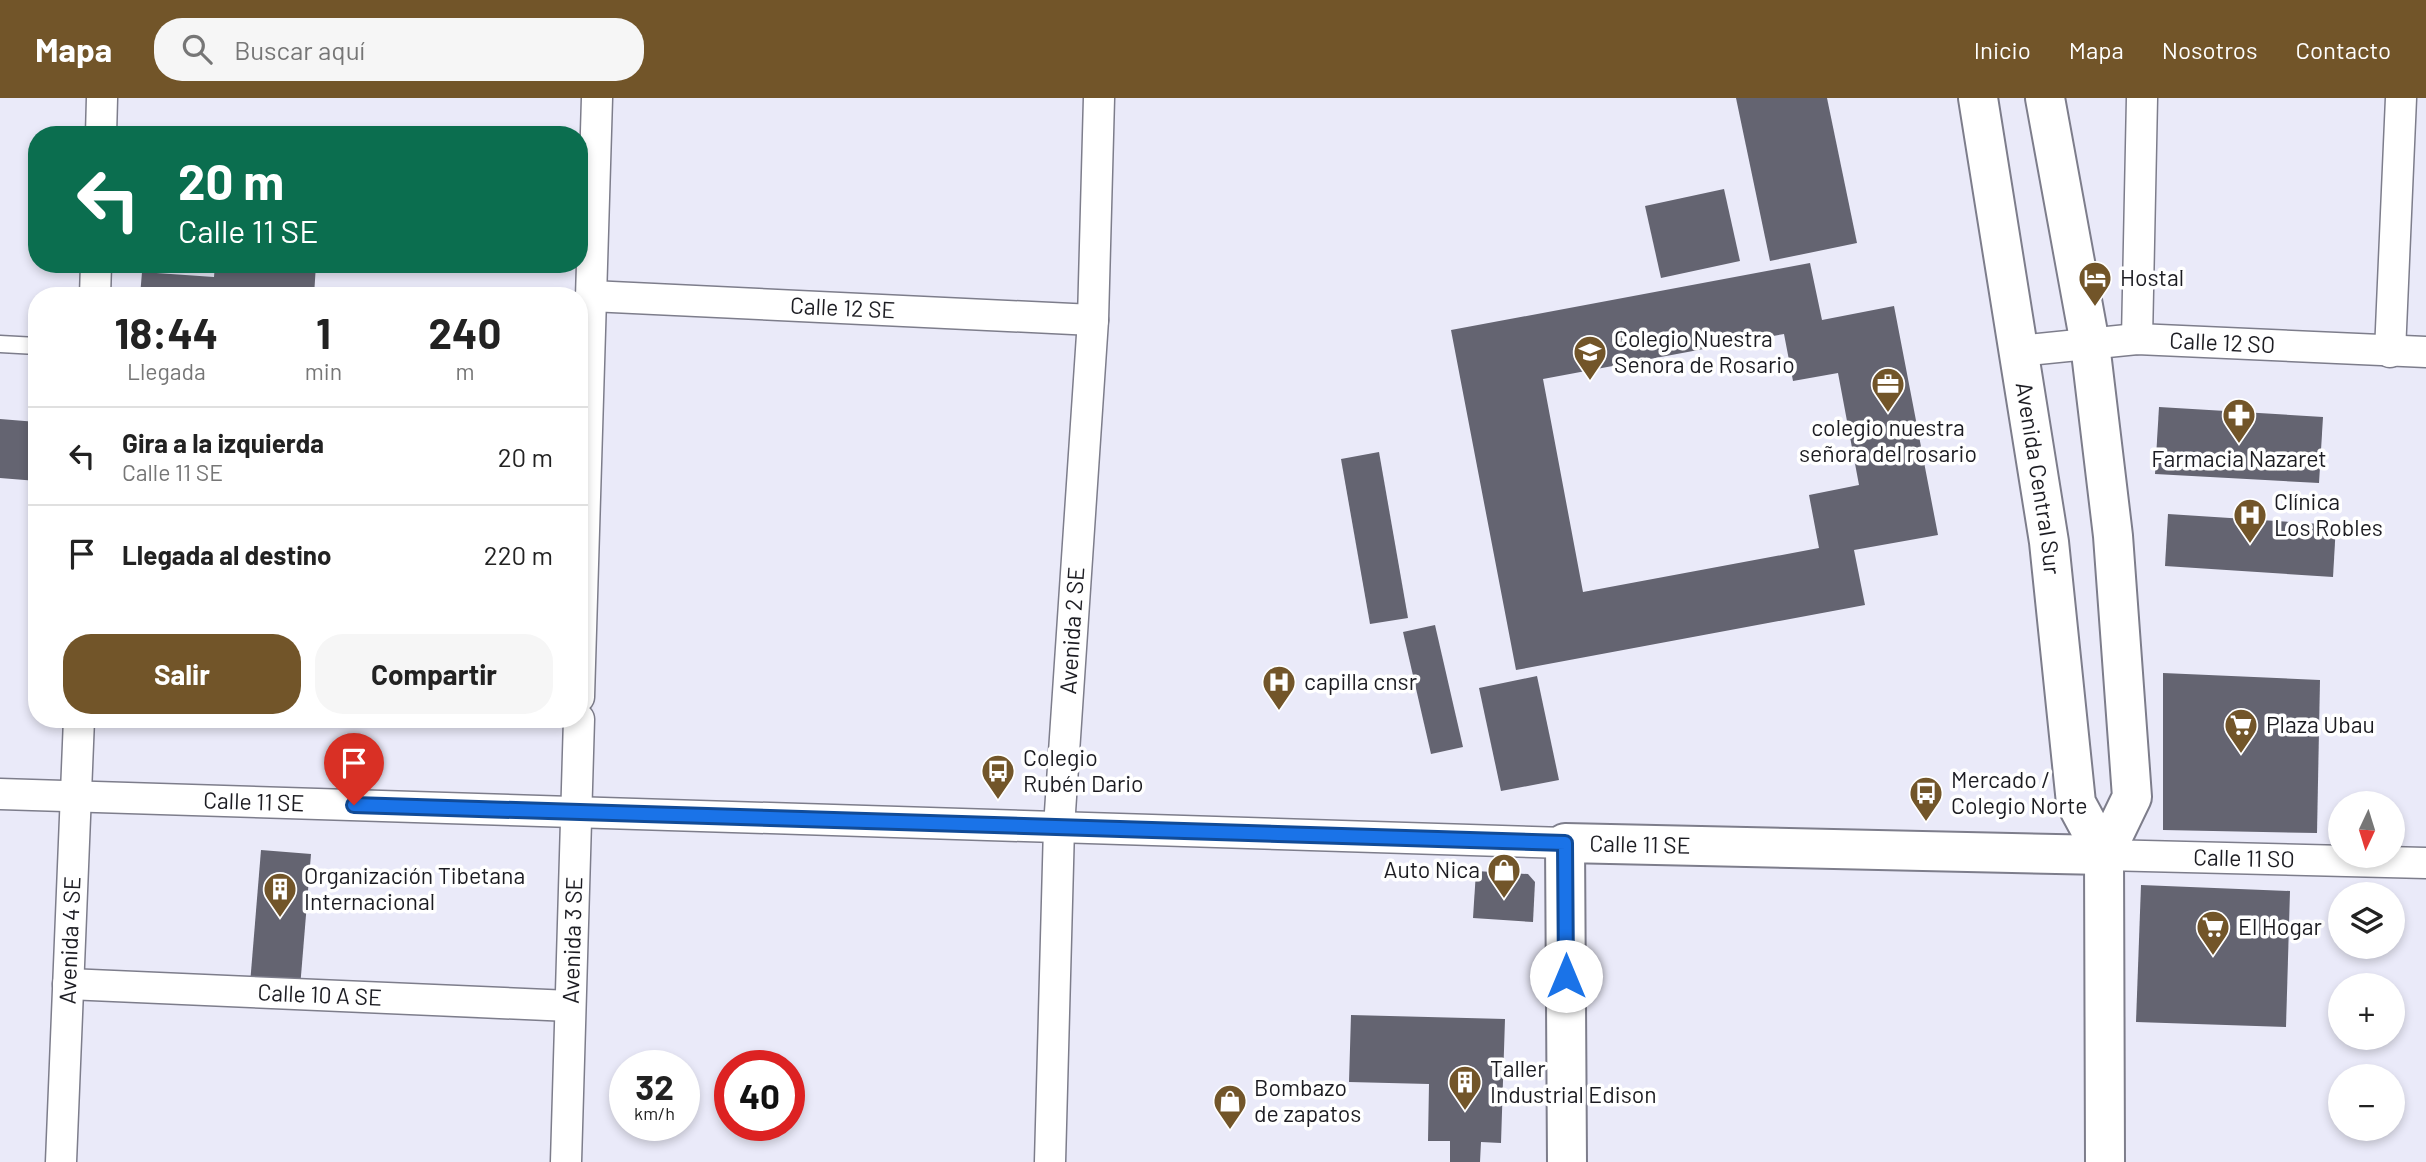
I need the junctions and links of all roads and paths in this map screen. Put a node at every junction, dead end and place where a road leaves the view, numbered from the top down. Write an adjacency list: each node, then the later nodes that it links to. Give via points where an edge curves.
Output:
1 (102, 98): 8 (street)
2 (597, 98): 9 (street)
3 (1099, 98): 10 (street, Avenida 2 SE)
4 (1978, 98): 15 (street, Avenida Central Sur)
5 (2045, 98): 13 (street, Avenida Central Sur)
6 (2142, 98): 11 (street)
7 (2401, 98): 16 (street)
8 (101, 126)
9 (591, 296): 10 (street, Calle 12 SE); 18 (street)
10 (1093, 320): 24 (street, Avenida 2 SE)
11 (2137, 339): 13 (street, Calle 12 SO); 16 (street, Calle 12 SO)
12 (0, 344): 14 (lane)
13 (2090, 344): 15 (street, Calle 12 SO); 26 (street, Avenida Central Sur, via 2113,536 2132,797)
14 (28, 346)
15 (2018, 351): 26 (street, Avenida Central Sur, via 2049,542 2077,803)
16 (2390, 352): 17 (street, Calle 12 SO)
17 (2426, 352)
18 (588, 396)
19 (79, 728): 22 (street, Avenida 4 SE)
20 (579, 728): 23 (street, Avenida 3 SE)
21 (0, 794): 22 (street, Calle 11 SE)
22 (76, 796): 23 (street, Calle 11 SE); 28 (street, Avenida 4 SE)
23 (576, 812): 24 (street, Calle 11 SE); 29 (street, Avenida 3 SE)
24 (1059, 827): 25 (street, Calle 11 SE); 32 (street, Avenida 2 SE)
25 (1565, 843): 26 (street, Calle 11 SE); 33 (street)
26 (2104, 855): 27 (street, Calle 11 SO); 34 (street, Avenida Central Sur)
27 (2426, 863)
28 (68, 984): 29 (street, Calle 10 A SE); 30 (street, Avenida 4 SE)
29 (570, 1006): 31 (street, Avenida 3 SE)
30 (61, 1162)
31 (566, 1162)
32 (1050, 1162)
33 (1566, 1162)
34 (2105, 1162)

